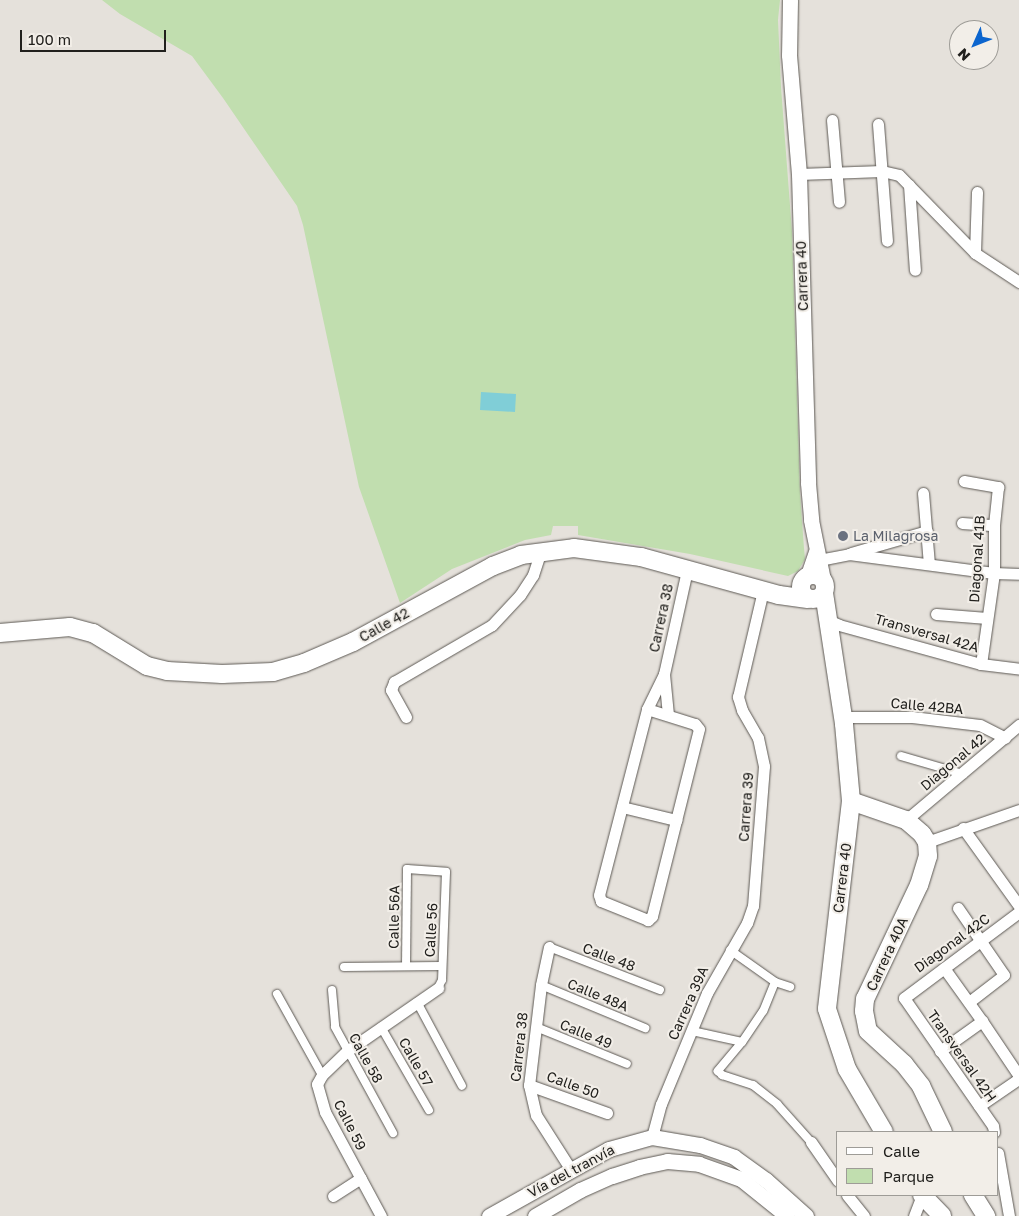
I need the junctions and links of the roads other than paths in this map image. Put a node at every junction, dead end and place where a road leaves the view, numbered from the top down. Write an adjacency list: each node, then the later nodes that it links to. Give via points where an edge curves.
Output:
1 (790, 0): 6 (main road, Carrera 40, via 789,55)
2 (832, 120): 5 (street)
3 (878, 124): 4 (street)
4 (882, 170): 5 (street); 7 (street, via 899,175); 10 (street)
5 (836, 172): 6 (street); 9 (street)
6 (799, 174): 22 (main road, Carrera 40, via 808,483)
7 (909, 185): 11 (street); 12 (street)
8 (977, 192): 11 (street)
9 (839, 202)
10 (887, 241)
11 (975, 253): 14 (street)
12 (915, 270)
13 (1019, 275): 14 (street)
14 (1019, 282)
15 (964, 481): 18 (street, Diagonal 41B, via 998,487)
16 (923, 493): 19 (street)
17 (962, 523): 18 (street)
18 (994, 525): 25 (street, Diagonal 41B)
19 (927, 531): 21 (street); 23 (street)
20 (540, 551): 24 (main road, Calle 42, via 574,548 610,552); 32 (main road, Calle 42, via 493,566 329,654 273,672 167,672 147,666 93,633 70,627); 38 (street, via 533,575 492,626 394,682 391,690)
21 (849, 554): 22 (street); 23 (street)
22 (818, 556): 27 (main road, Carrera 40)
23 (929, 564): 25 (street)
24 (687, 570): 28 (main road, Calle 42); 35 (street, Carrera 38)
25 (994, 573): 26 (street); 31 (street, Diagonal 41B)
26 (1019, 574)
27 (813, 588): 28 (main road); 30 (main road)
28 (765, 590): 52 (street, Carrera 39, via 738,697 758,738 764,766)
29 (936, 614): 31 (street)
30 (827, 615): 33 (street, Transversal 42A, via 839,625); 39 (main road, Carrera 40)
31 (987, 618): 33 (street, Diagonal 41B)
32 (0, 633)
33 (981, 664): 34 (street, Transversal 42A)
34 (1019, 669)
35 (664, 674): 36 (street, Carrera 38); 37 (street, Carrera 38)
36 (647, 709): 37 (street); 45 (street, Carrera 38)
37 (668, 715): 47 (street, via 699,729)
38 (406, 717)
39 (843, 717): 41 (street, Calle 42BA, via 912,717 980,726); 44 (main road, Carrera 40)
40 (1019, 726): 41 (street, Diagonal 42)
41 (1005, 738): 43 (street, Diagonal 42)
42 (901, 756): 43 (street)
43 (963, 774): 48 (street, Diagonal 42)
44 (851, 801): 48 (main road); 89 (main road, Carrera 40, via 827,1009 848,1069)
45 (622, 806): 47 (street); 47 (street, Carrera 38, via 598,898 648,920 651,919)
46 (1017, 815): 49 (street)
47 (676, 820)
48 (906, 820): 50 (main road)
49 (963, 828): 50 (street); 53 (street)
50 (927, 842): 90 (main road, Carrera 40A, via 928,856 919,885 865,999 864,1011 868,1030 904,1064 921,1086)
51 (407, 869): 59 (street, Calle 56A); 60 (street, Calle 56, via 446,872)
52 (755, 885): 58 (street, Carrera 39A, via 747,923)
53 (1019, 906)
54 (958, 908): 56 (street)
55 (1019, 912): 56 (street, Diagonal 42C)
56 (981, 941): 62 (street, Diagonal 42C); 72 (street, via 1004,975)
57 (549, 947): 64 (street, Carrera 38); 68 (street, Calle 48)
58 (730, 950): 63 (street); 77 (street, Carrera 39A, via 707,993)
59 (406, 966): 60 (street); 61 (street)
60 (441, 966): 66 (street, Calle 56, via 442,980)
61 (344, 967)
62 (944, 968): 70 (street, Diagonal 42C); 72 (street)
63 (776, 982): 65 (street); 78 (street, via 764,1011)
64 (542, 985): 75 (street, Carrera 38); 76 (street, Calle 48A)
65 (790, 987)
66 (438, 988): 71 (street)
67 (332, 990): 79 (street, Calle 58, via 335,1027)
68 (660, 990)
69 (277, 994): 82 (street)
70 (904, 998): 80 (street, Transversal 42H)
71 (416, 1002): 74 (street); 85 (street)
72 (969, 1002): 73 (street)
73 (982, 1021): 80 (street); 83 (street)
74 (381, 1027): 79 (street); 87 (street, Calle 57)
75 (536, 1027): 81 (street, Calle 49); 84 (street, Carrera 38)
76 (646, 1028)
77 (692, 1031): 78 (street); 93 (street, Carrera 39A, via 661,1104)
78 (742, 1042): 94 (street, via 718,1070 722,1075 753,1085 777,1104)
79 (348, 1051): 82 (street); 92 (street, Calle 58)
80 (940, 1051): 86 (street, Transversal 42H)
81 (627, 1064)
82 (322, 1075): 97 (street, Calle 59, via 317,1084 319,1096)
83 (1019, 1076): 86 (street)
84 (529, 1085): 88 (street, Calle 50); 96 (street, Carrera 38, via 536,1115)
85 (462, 1086)
86 (979, 1106): 91 (street, Transversal 42H)
87 (429, 1110)
88 (607, 1113)
89 (883, 1131)
90 (943, 1131)
91 (994, 1131)
92 (393, 1133)
93 (652, 1137): 96 (main road, Vía del tranvía, via 609,1149); 108 (main road, Vía del tranvía, via 720,1151 749,1166)
94 (811, 1142): 98 (street)
95 (999, 1159): 113 (street)
96 (571, 1170): 105 (main road, Vía del tranvía)
97 (361, 1178): 99 (street); 104 (street, Calle 59)
98 (836, 1178)
99 (333, 1196)
100 (848, 1196): 109 (street)
101 (922, 1196): 110 (street)
102 (923, 1196): 111 (main road)
103 (974, 1196): 112 (main road)
104 (381, 1216)
105 (489, 1216)
106 (535, 1216): 107 (main road, Vía del tranvía, via 612,1176 667,1161 699,1164 734,1176)
107 (787, 1216)
108 (806, 1216)
109 (864, 1216)
110 (914, 1216)
111 (942, 1216)
112 (986, 1216)
113 (1008, 1216)

